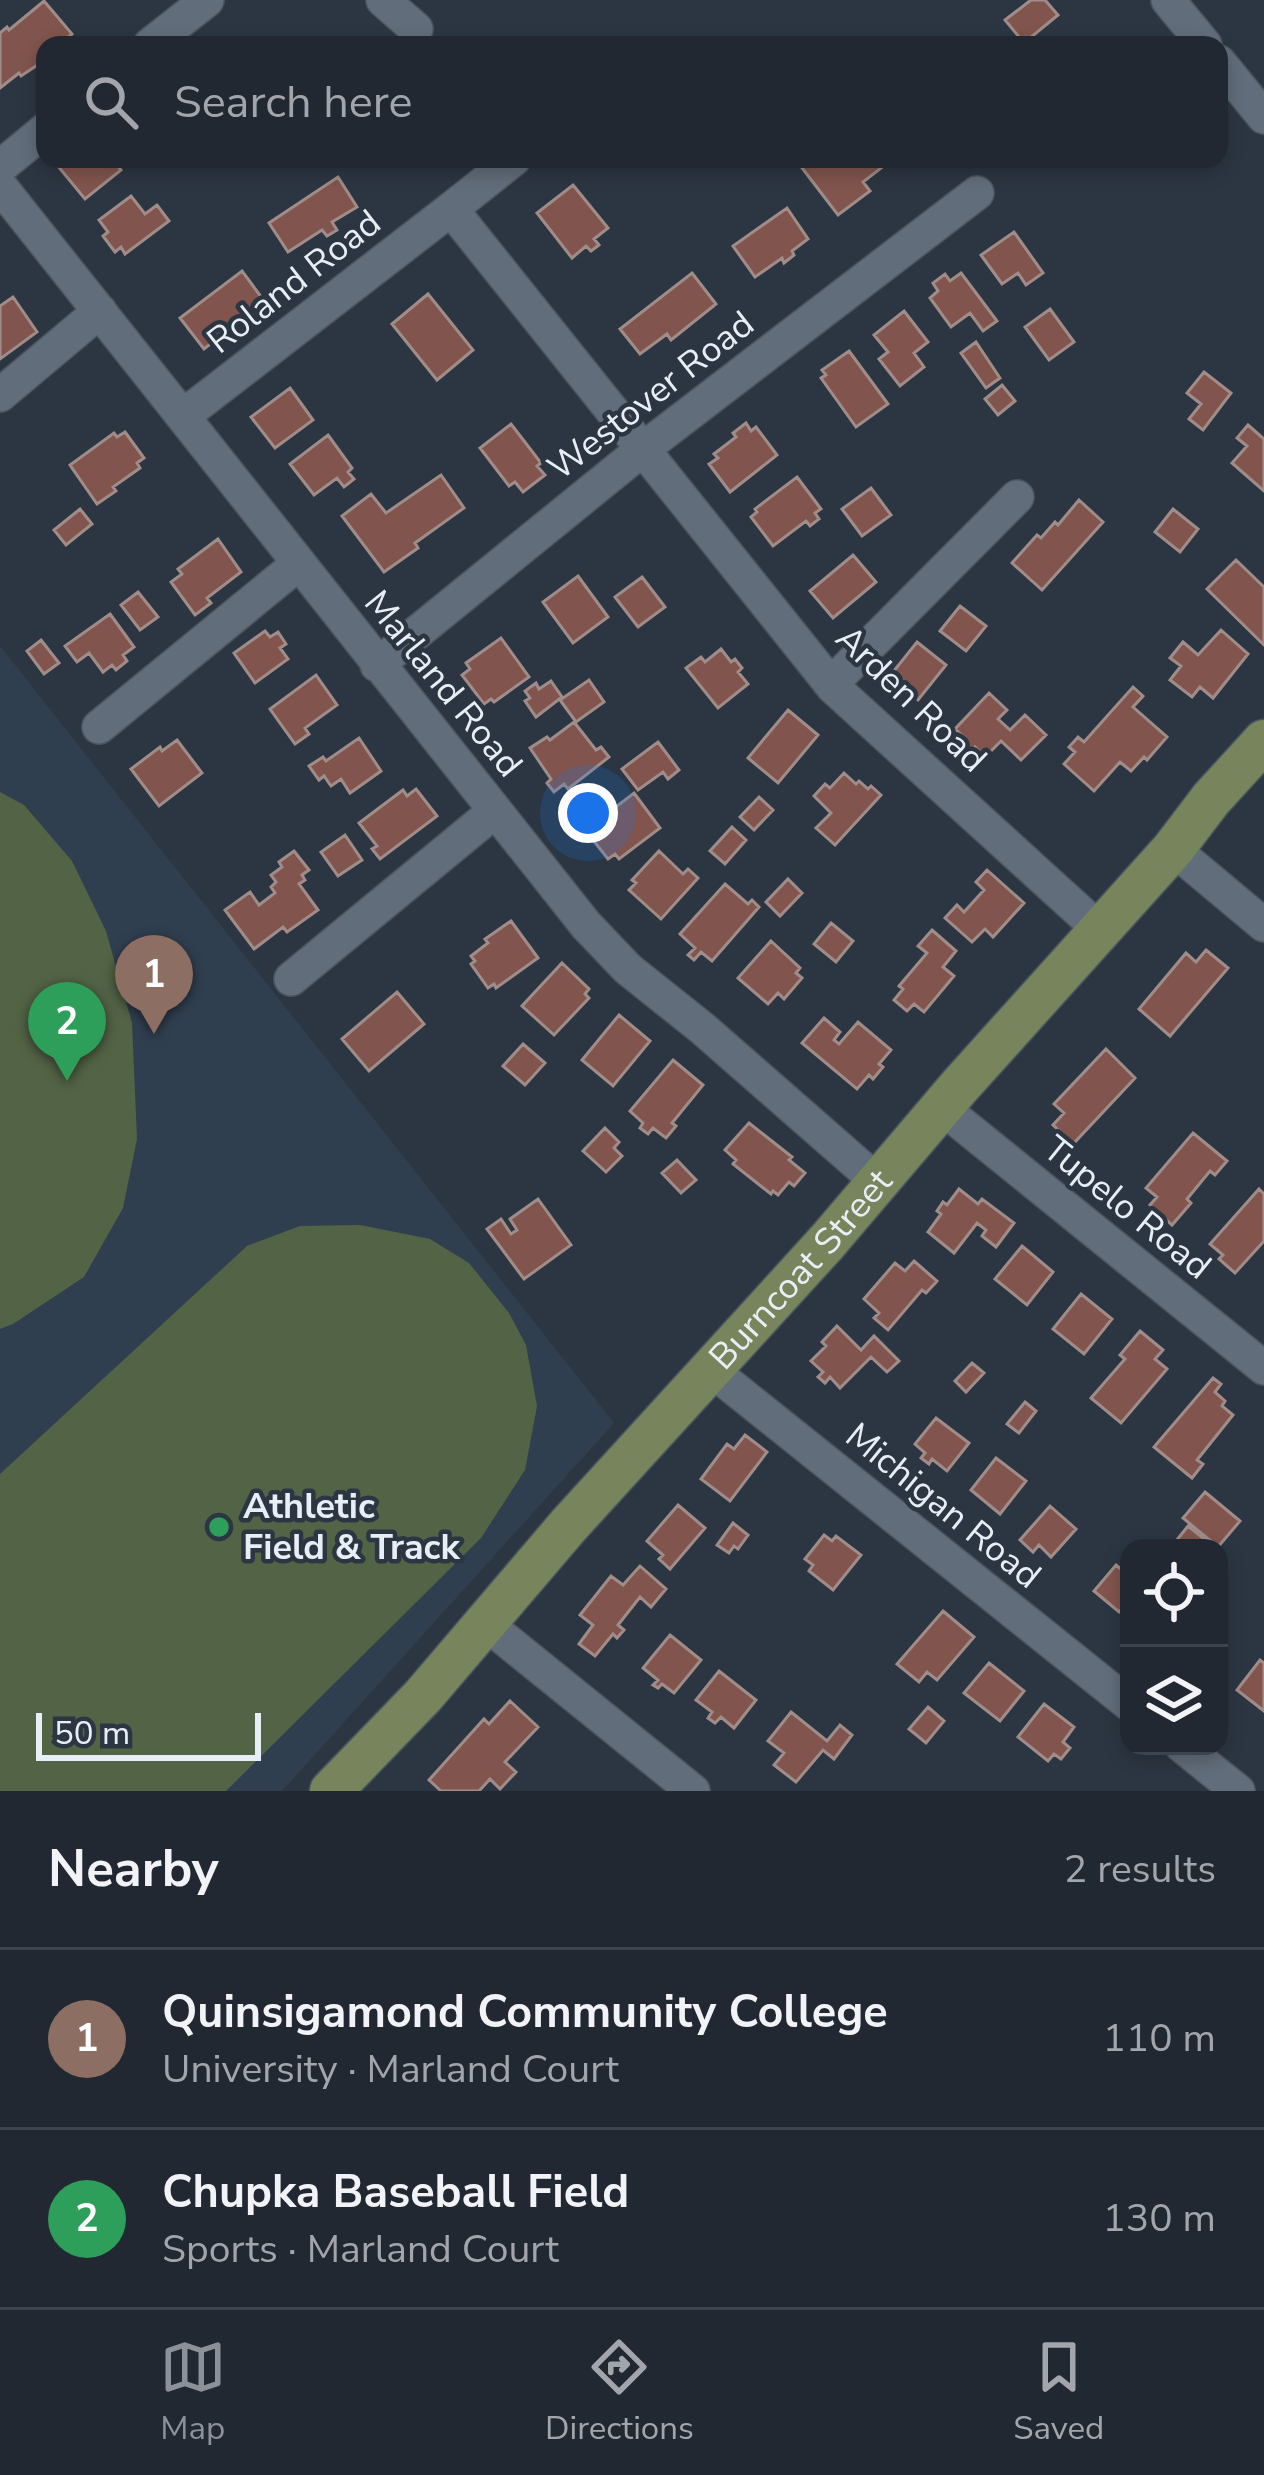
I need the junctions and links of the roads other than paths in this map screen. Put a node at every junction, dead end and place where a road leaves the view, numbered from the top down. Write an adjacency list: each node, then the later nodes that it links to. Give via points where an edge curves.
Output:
1 (207, 0): 5 (street)
2 (383, 0): 4 (street)
3 (1168, 0): 6 (street)
4 (416, 29)
5 (161, 36)
6 (1198, 36)
7 (1228, 73): 8 (street)
8 (1264, 118)
9 (36, 137): 10 (street)
10 (0, 167)
11 (503, 168): 14 (street, Roland Road)
12 (0, 186): 15 (street, Marland Road)
13 (977, 193): 18 (street, Westover Road)
14 (452, 209): 17 (street, Roland Road); 18 (street)
15 (100, 311): 16 (street); 17 (street, Marland Road)
16 (0, 395)
17 (183, 416): 20 (street, Marland Road)
18 (644, 449): 21 (street, Westover Road); 22 (street, Arden Road)
19 (1017, 497): 22 (street)
20 (298, 563): 21 (street, Marland Road); 23 (street)
21 (377, 665): 25 (street, Marland Road)
22 (830, 684): 28 (street, Arden Road)
23 (99, 727)
24 (1264, 741): 26 (main road, Burncoat Street)
25 (495, 811): 29 (street); 31 (street, Marland Road, via 628,969)
26 (1173, 849): 27 (street); 28 (main road, Burncoat Street)
27 (1264, 925)
28 (1100, 930): 30 (main road, Burncoat Street)
29 (291, 979)
30 (941, 1107): 31 (main road, Burncoat Street); 32 (street, Tupelo Road)
31 (878, 1182): 33 (main road, Burncoat Street)
32 (1264, 1367)
33 (710, 1369): 34 (main road, Burncoat Street); 35 (street, Michigan Road)
34 (485, 1623): 37 (main road, Burncoat Street); 38 (street)
35 (1120, 1697)
36 (1193, 1755): 39 (street)
37 (332, 1791)
38 (693, 1791)
39 (1238, 1791)

